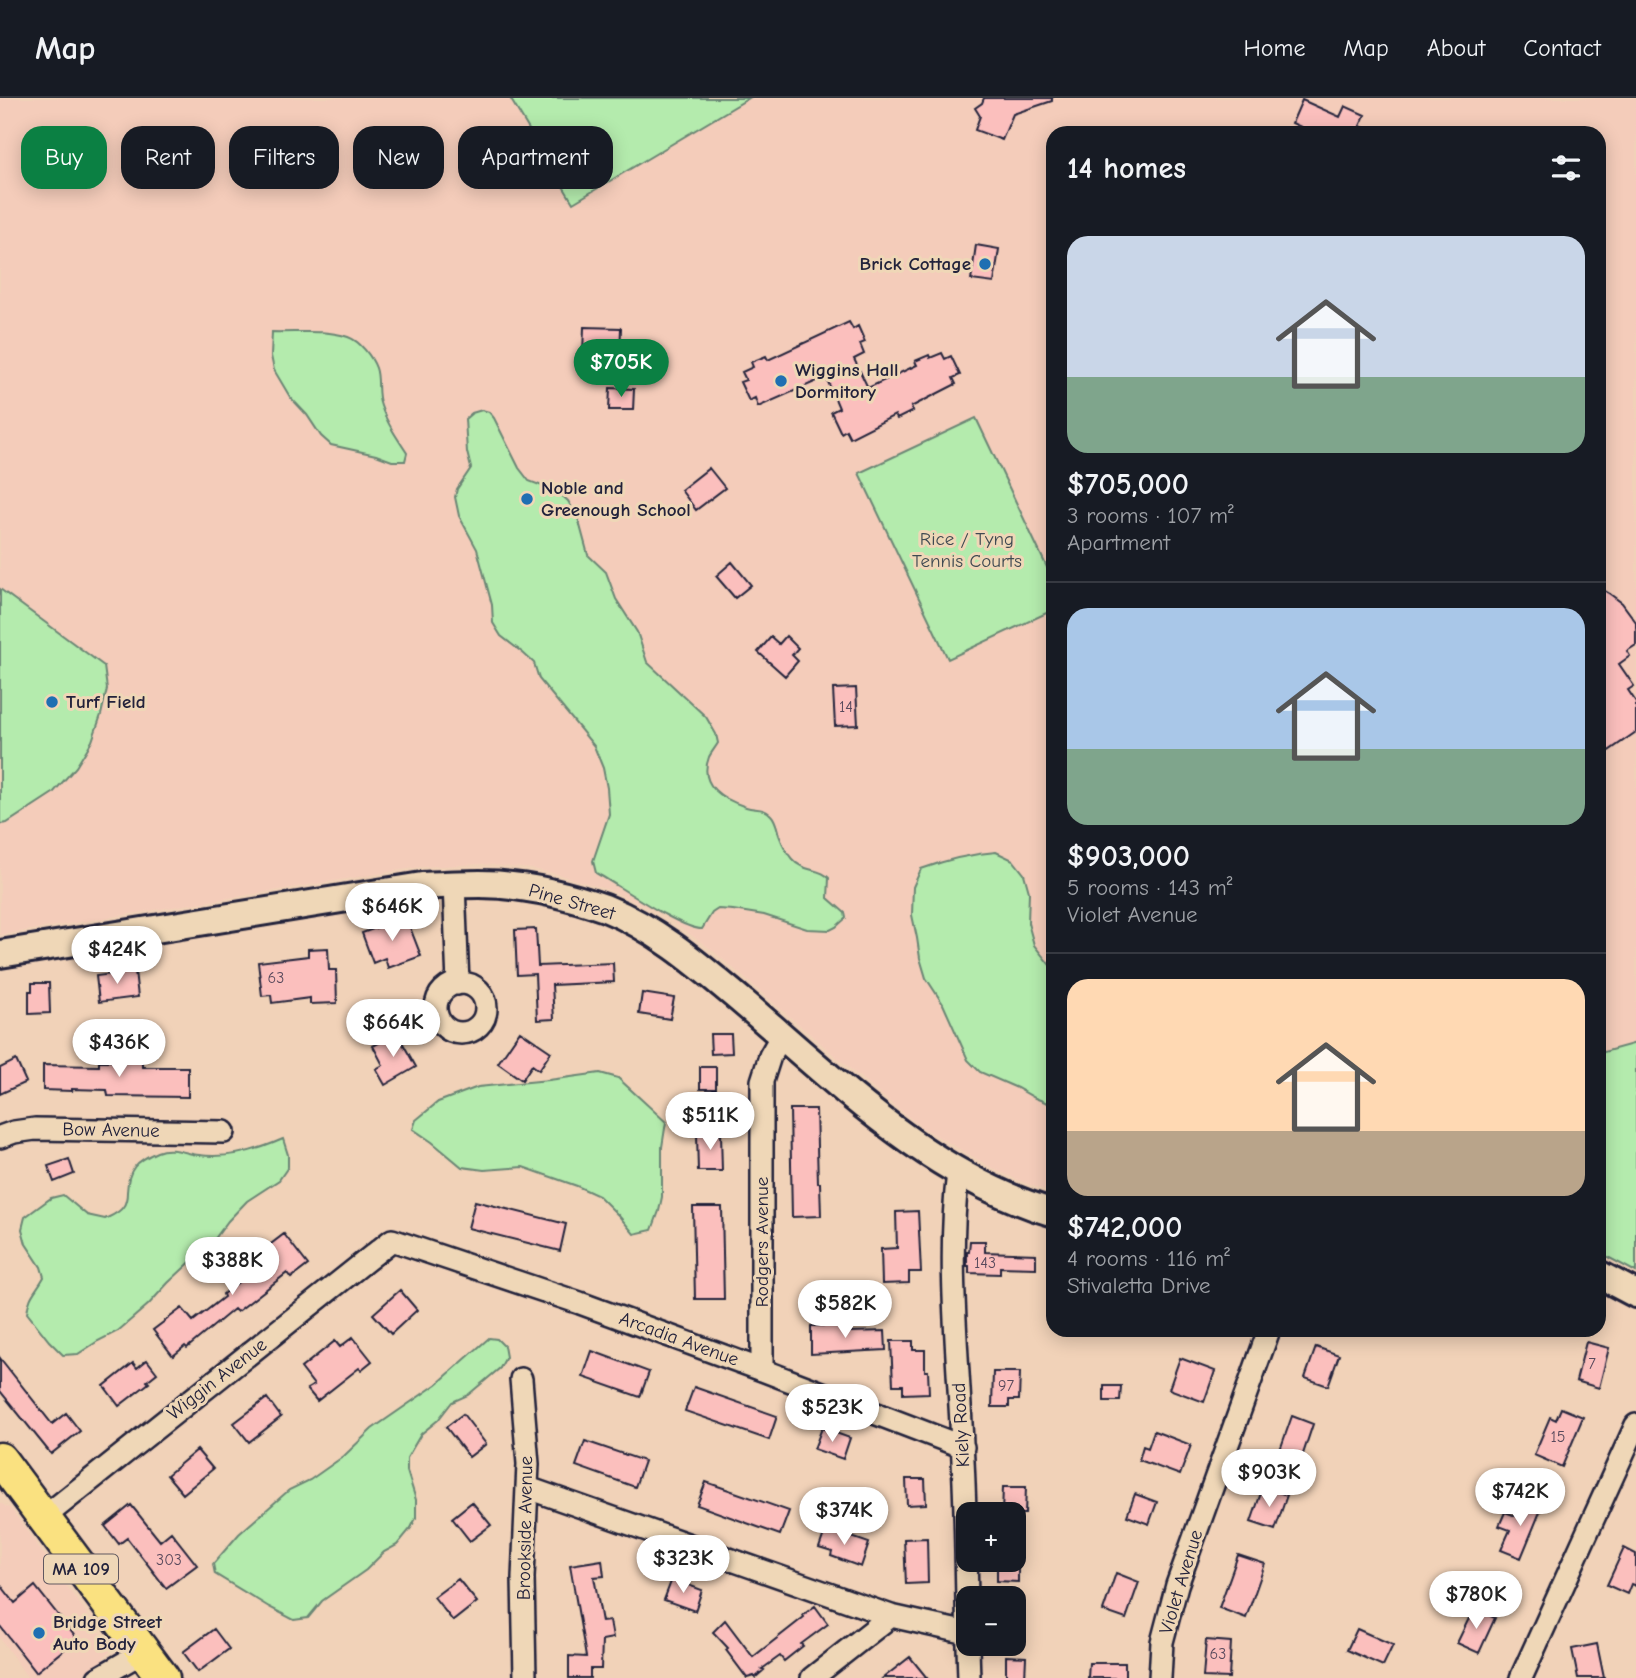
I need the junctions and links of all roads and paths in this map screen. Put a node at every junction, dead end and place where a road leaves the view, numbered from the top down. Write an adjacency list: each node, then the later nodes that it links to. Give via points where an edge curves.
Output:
1 (454, 884): 2 (street, Pine Street); 3 (street); 4 (street, Pine Street, via 529,888 628,919 700,965)
2 (0, 954)
3 (457, 984)
4 (782, 1035): 7 (street, Pine Street, via 885,1123); 13 (street, Rodgers Avenue, via 762,1081)
5 (223, 1132): 6 (street, Bow Avenue, via 35,1129)
6 (0, 1137)
7 (958, 1172): 8 (street, Pine Street); 16 (street, Kiely Road, via 953,1265)
8 (1046, 1210)
9 (392, 1240): 13 (street, Arcadia Avenue); 19 (street, Wiggin Avenue)
10 (1606, 1278): 11 (street)
11 (1636, 1294)
12 (1266, 1337): 30 (street, Violet Avenue, via 1177,1585 1162,1642)
13 (762, 1370): 16 (street, Arcadia Avenue)
14 (521, 1379): 18 (street, Brookside Avenue)
15 (1636, 1425): 31 (street)
16 (963, 1447): 20 (street, Kiely Road)
17 (2, 1466): 19 (main road, MA 109)
18 (528, 1488): 21 (street); 27 (street, Brookside Avenue, via 523,1578)
19 (43, 1517): 23 (main road, MA 109)
20 (966, 1586)
21 (891, 1616): 22 (street); 28 (street)
22 (956, 1631)
23 (143, 1652): 25 (street); 26 (main road, MA 109)
24 (968, 1656): 29 (street, Kiely Road)
25 (98, 1678)
26 (163, 1678)
27 (525, 1678)
28 (812, 1678)
29 (969, 1678)
30 (1160, 1678)
31 (1521, 1678)

